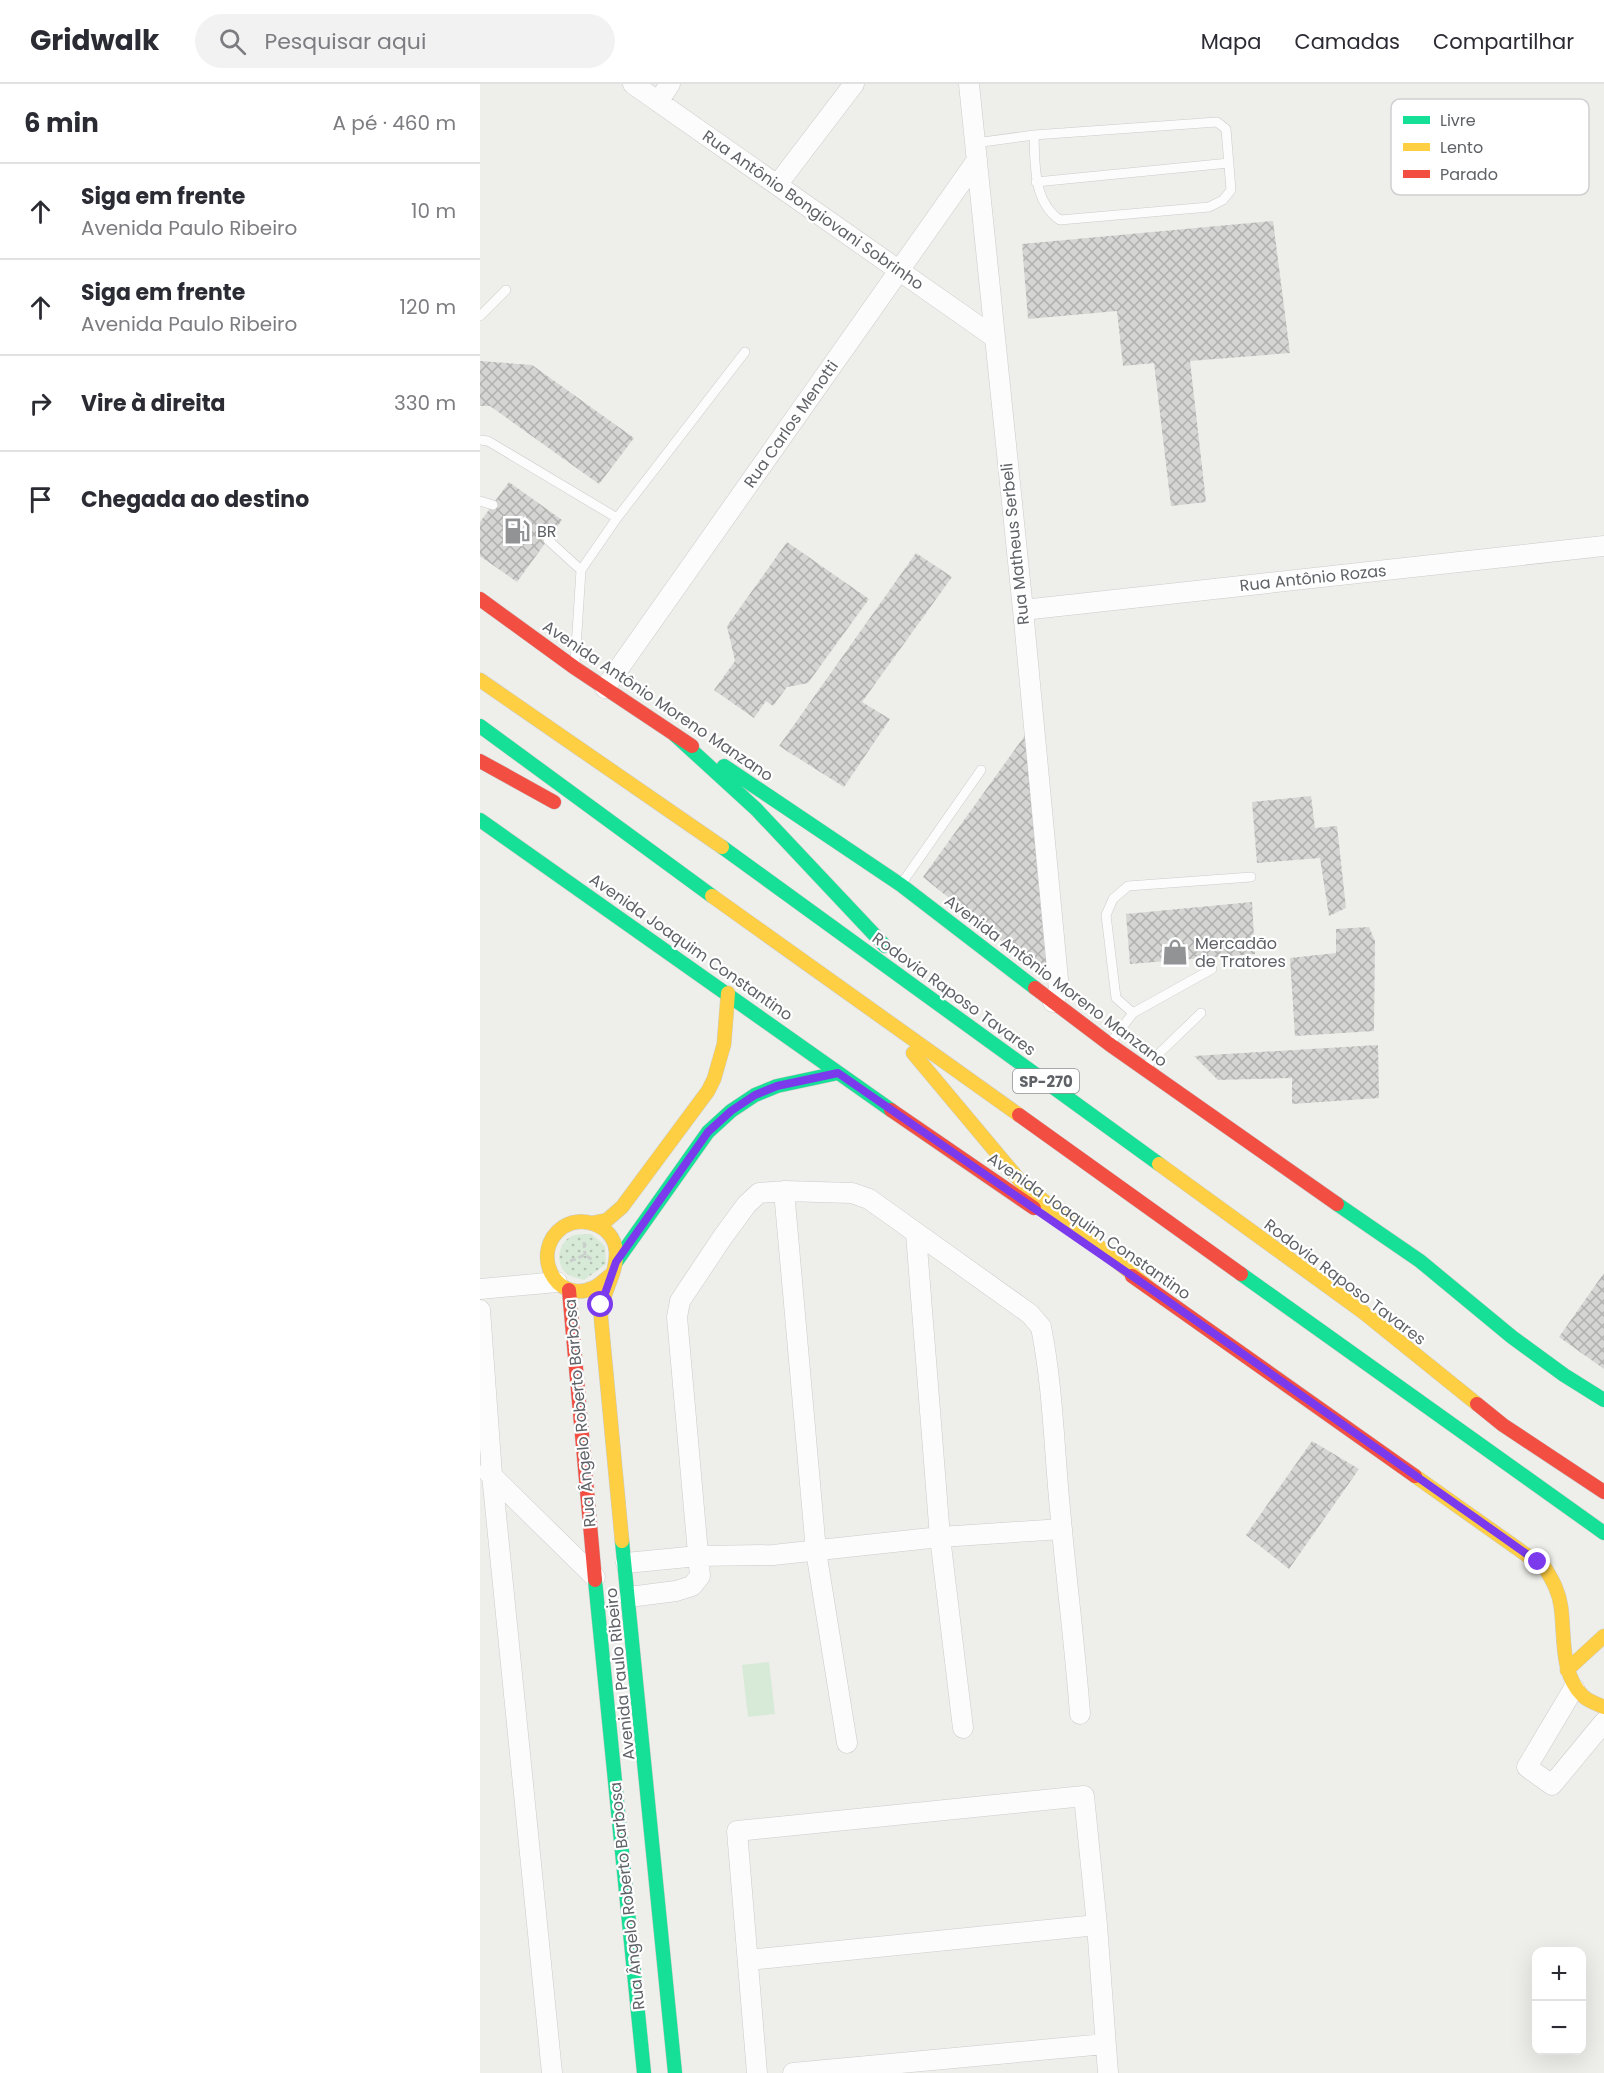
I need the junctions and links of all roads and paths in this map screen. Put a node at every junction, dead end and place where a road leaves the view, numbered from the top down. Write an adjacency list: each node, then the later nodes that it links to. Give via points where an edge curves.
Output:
1 (633, 84): 5 (street, Rua Antônio Bongiovani Sobrinho)
2 (670, 84): 5 (street)
3 (854, 84): 10 (street)
4 (969, 84): 7 (street, Rua Matheus Serbeli)
5 (658, 102): 10 (street, Rua Antônio Bongiovani Sobrinho)
6 (1034, 135): 7 (lane); 8 (lane, via 1217,122 1226,129); 9 (lane)
7 (976, 151): 11 (street, Rua Carlos Menotti); 14 (street, Rua Matheus Serbeli)
8 (1229, 163): 9 (lane); 9 (lane, via 1231,190 1223,200 1209,207 1060,220 1051,213)
9 (1036, 182)
10 (777, 185): 11 (street, Rua Antônio Bongiovani Sobrinho)
11 (899, 271): 14 (street, Rua Antônio Bongiovani Sobrinho); 27 (street, Rua Carlos Menotti)
12 (506, 290): 13 (lane)
13 (480, 316)
14 (993, 337): 24 (street, Rua Matheus Serbeli)
15 (745, 352): 19 (lane)
16 (480, 440): 19 (lane, via 488,441)
17 (480, 501): 18 (lane)
18 (493, 505)
19 (617, 518): 22 (lane)
20 (548, 540): 22 (lane)
21 (1604, 546): 24 (street, Rua Antônio Rozas)
22 (581, 570): 25 (lane)
23 (480, 599): 25 (main road, Avenida Antônio Moreno Manzano)
24 (1023, 610): 38 (street, Rua Matheus Serbeli, via 1059,990)
25 (575, 668): 27 (main road, Avenida Antônio Moreno Manzano)
26 (480, 681): 45 (main road, Rodovia Raposo Tavares / SP-270, via 775,884)
27 (605, 688): 29 (main road, Avenida Antônio Moreno Manzano)
28 (480, 726): 33 (main road, SP-270)
29 (675, 735): 35 (main road, Avenida Antônio Moreno Manzano); 45 (main road, via 756,809 892,953)
30 (480, 761): 33 (main road)
31 (981, 770): 35 (lane)
32 (480, 820): 37 (main road, Avenida Joaquim Constantino)
33 (680, 873): 41 (main road, SP-270)
34 (1251, 877): 39 (lane, via 1128,886 1113,899 1106,915 1116,998)
35 (901, 885): 38 (main road, Avenida Antônio Moreno Manzano)
36 (1212, 969): 39 (lane)
37 (728, 993): 44 (main road, Avenida Joaquim Constantino); 47 (main road, via 723,1055 708,1091 622,1207 607,1220)
38 (1053, 1002): 42 (main road, Avenida Antônio Moreno Manzano)
39 (1133, 1013): 42 (lane)
40 (1201, 1014): 43 (lane)
41 (888, 1021): 51 (main road, via 1021,1182); 58 (main road, SP-270)
42 (1109, 1044): 43 (main road, Avenida Antônio Moreno Manzano)
43 (1144, 1068): 54 (main road, Avenida Antônio Moreno Manzano, via 1420,1261 1512,1337)
44 (838, 1073): 49 (main road, Avenida Paulo Ribeiro, via 777,1086 731,1111 708,1132); 51 (main road, Avenida Joaquim Constantino)
45 (1069, 1098): 56 (main road, Rodovia Raposo Tavares / SP-270, via 1363,1312 1503,1425)
46 (783, 1191): 48 (street, via 861,1195); 60 (street); 61 (street, via 753,1197 678,1307)
47 (592, 1223): 49 (main road, via 612,1238 616,1250); 50 (main road, Rua Ângelo Roberto Barbosa, via 568,1224 556,1231 548,1243 546,1257)
48 (915, 1234): 57 (street, via 1030,1314 1041,1327); 59 (street)
49 (614, 1268): 50 (main road, via 601,1286 585,1292); 50 (path, via 585,1255); 62 (main road, Avenida Paulo Ribeiro, via 601,1305 601,1332)
50 (558, 1281): 52 (street); 63 (main road, Rua Ângelo Roberto Barbosa)
51 (1148, 1287): 66 (main road, Avenida Joaquim Constantino, via 1545,1568 1559,1592)
52 (480, 1289)
53 (480, 1310): 55 (street)
54 (1604, 1400)
55 (486, 1471): 63 (street); 75 (street)
56 (1604, 1492)
57 (1062, 1529): 59 (street); 68 (street)
58 (1604, 1533)
59 (940, 1537): 60 (street); 70 (street)
60 (816, 1551): 61 (street, via 773,1556); 71 (street)
61 (698, 1556): 62 (street); 64 (street, via 700,1576 692,1586)
62 (626, 1563): 64 (main road, Avenida Paulo Ribeiro)
63 (595, 1577): 76 (main road, Rua Ângelo Roberto Barbosa)
64 (629, 1597): 77 (main road, Avenida Paulo Ribeiro)
65 (1604, 1636): 66 (main road)
66 (1571, 1679): 67 (main road, via 1586,1700); 69 (street, via 1527,1767 1552,1785)
67 (1604, 1707)
68 (1080, 1714)
69 (1604, 1722)
70 (963, 1728)
71 (848, 1743)
72 (1097, 1924): 73 (street); 73 (street, via 1084,1797 737,1831); 74 (street)
73 (748, 1960): 78 (street)
74 (1105, 2044): 79 (street); 80 (street)
75 (552, 2073)
76 (644, 2073)
77 (675, 2073)
78 (757, 2073)
79 (793, 2073)
80 (1108, 2073)

